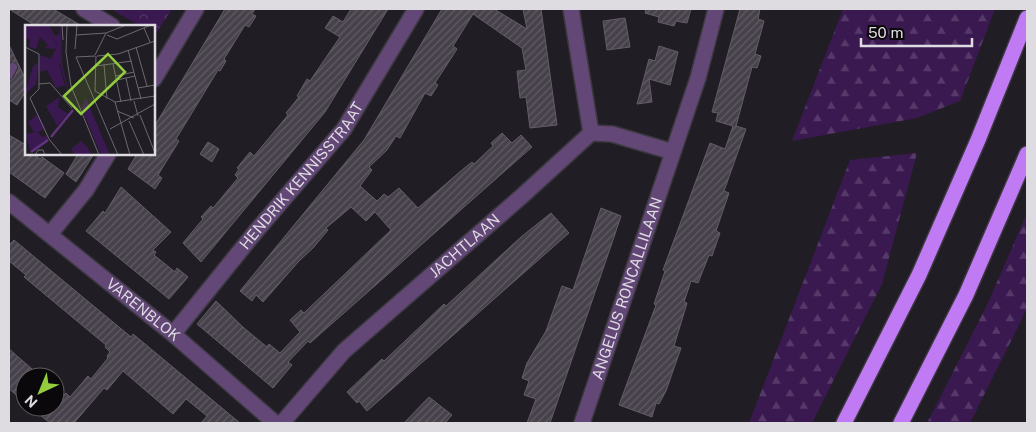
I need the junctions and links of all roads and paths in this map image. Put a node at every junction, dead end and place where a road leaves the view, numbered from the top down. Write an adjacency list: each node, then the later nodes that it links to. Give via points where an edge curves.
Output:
1 (84, 9): 7 (street)
2 (196, 9): 8 (street)
3 (416, 9): 18 (street, HENDRIK KENNISSTRAAT, via 344,129)
4 (571, 9): 12 (street)
5 (716, 9): 13 (street, ANGELUS RONCALLILAAN, via 698,78)
6 (1027, 18): 22 (highway, via 919,275)
7 (110, 25)
8 (160, 56): 11 (street)
9 (13, 67): 10 (lane)
10 (9, 75)
11 (155, 75)
12 (590, 132): 13 (street, via 612,134); 20 (street, JACHTLAAN, via 522,196 344,351)
13 (673, 152): 21 (street, ANGELUS RONCALLILAAN)
14 (1027, 154): 23 (highway, via 966,295)
15 (107, 155): 17 (street, via 86,190)
16 (9, 202): 17 (street, VARENBLOK)
17 (50, 234): 18 (street, VARENBLOK)
18 (173, 334): 19 (street, VARENBLOK)
19 (275, 423)
20 (282, 423)
21 (582, 423)
22 (844, 423)
23 (901, 423)

